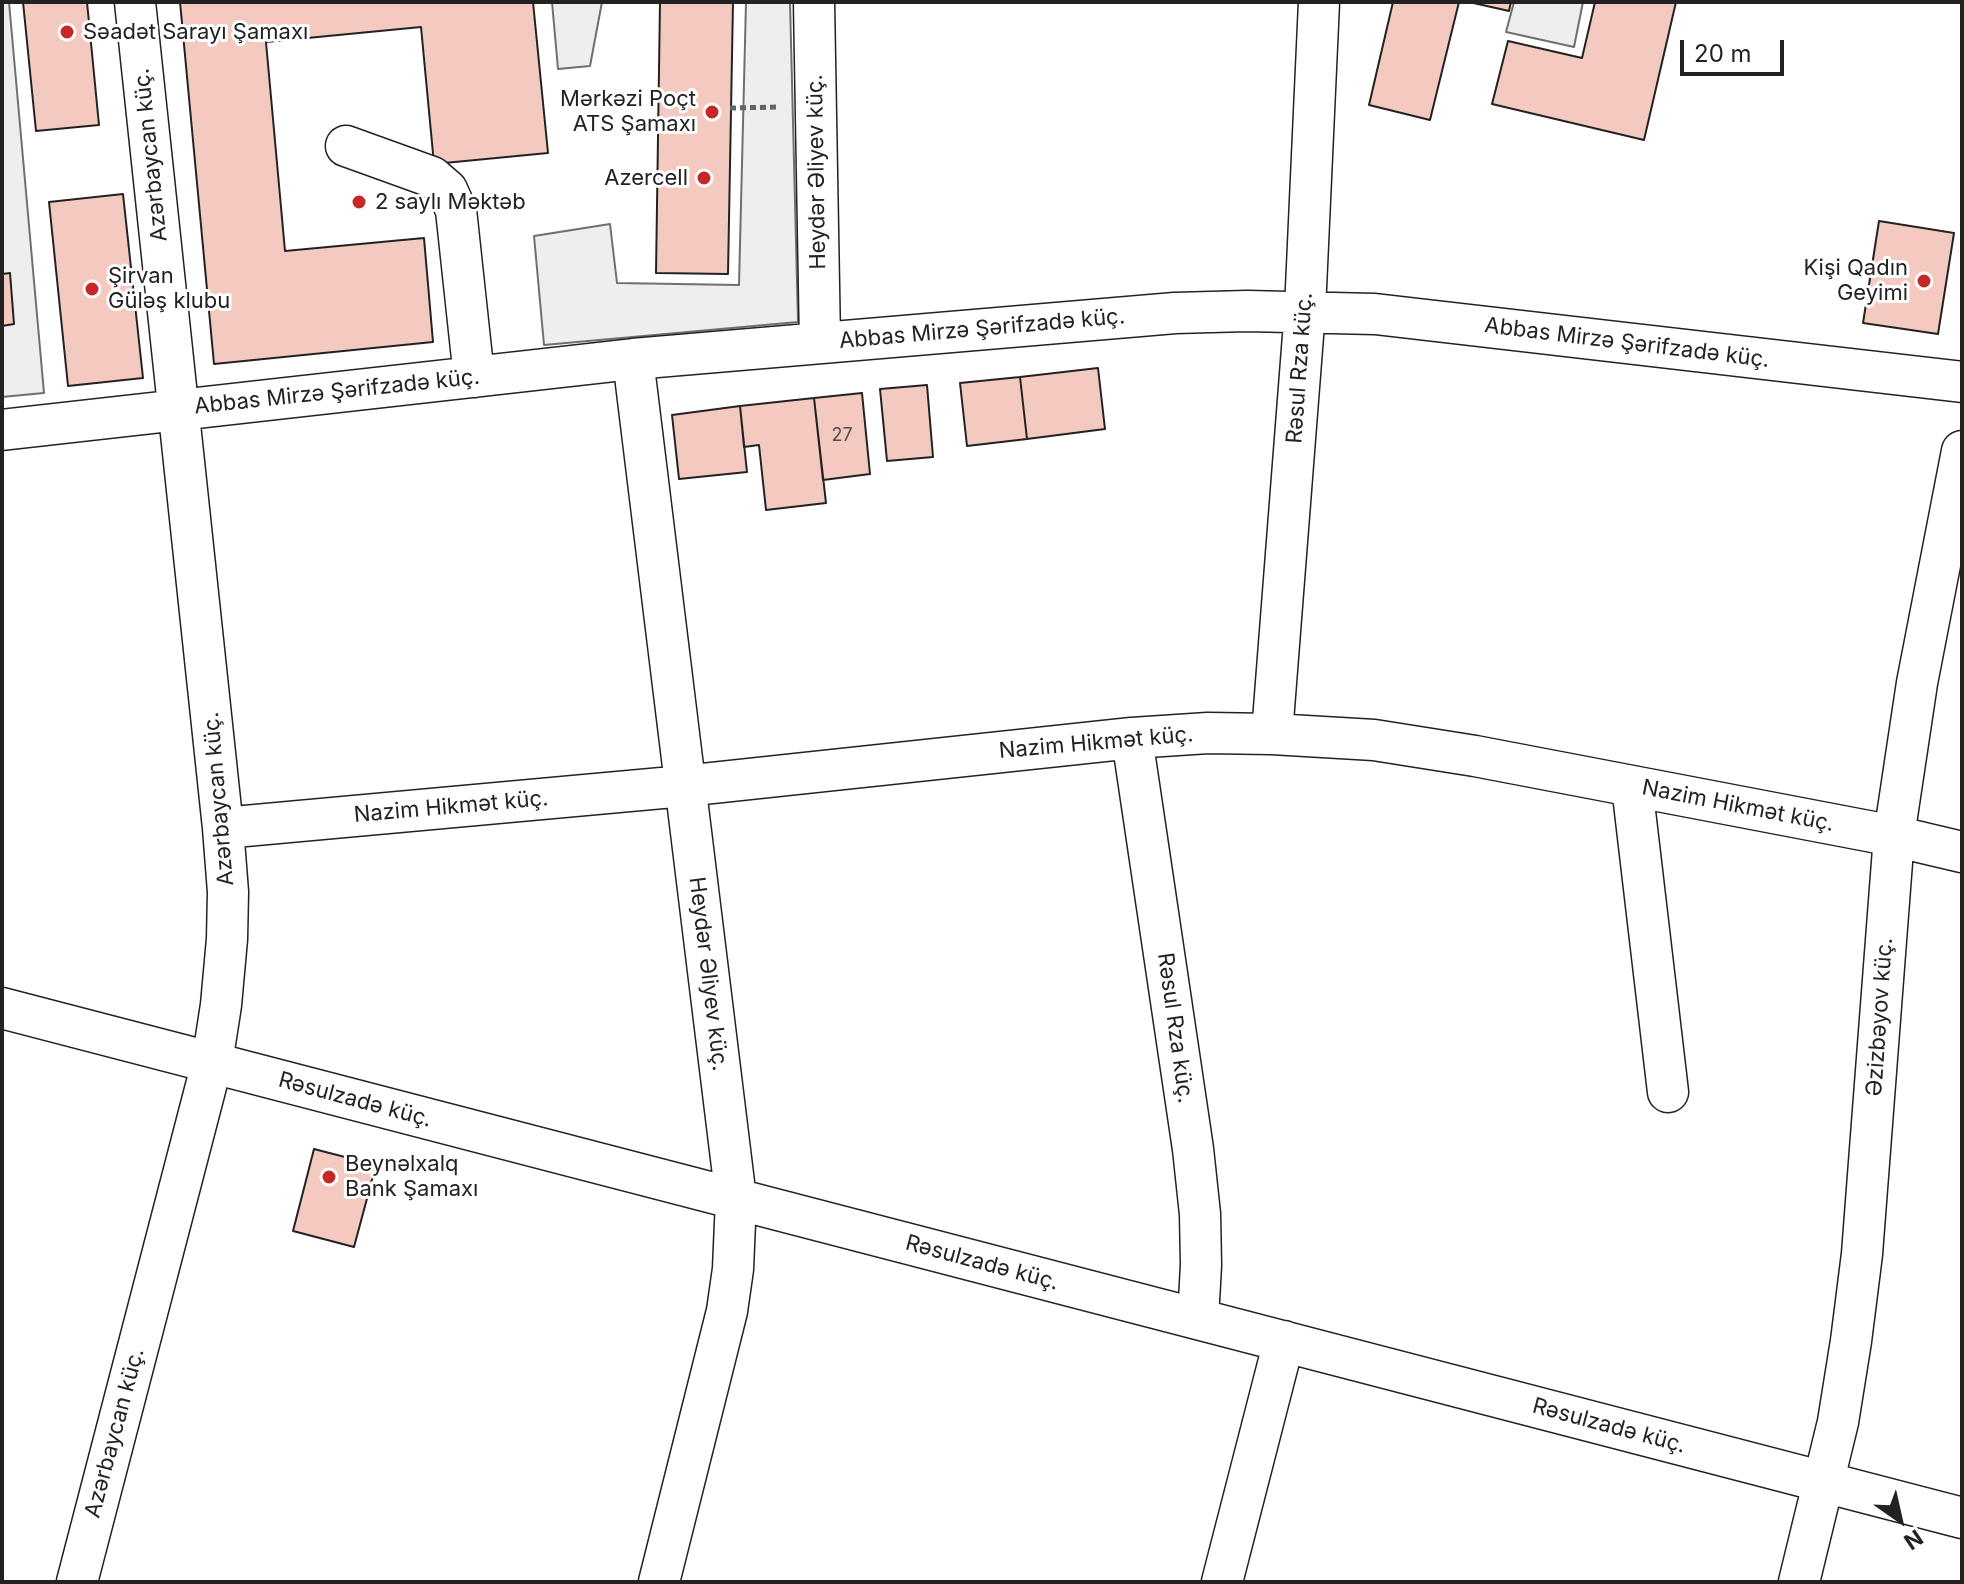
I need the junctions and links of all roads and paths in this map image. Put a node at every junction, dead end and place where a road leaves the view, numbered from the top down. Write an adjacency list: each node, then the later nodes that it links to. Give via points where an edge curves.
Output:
1 (135, 2): 12 (street, Azərbaycan küç.)
2 (814, 2): 4 (street, Heydər Əliyev küç.)
3 (1319, 2): 7 (street, Rəsul Rza küç.)
4 (816, 107): 5 (path); 8 (street, Heydər Əliyev küç.)
5 (730, 108)
6 (346, 146): 10 (street, via 432,177 447,190 456,210)
7 (1305, 310): 8 (street, Abbas Mirzə Şərifzadə küç., via 1175,313); 11 (street, Abbas Mirzə Şərifzadə küç.); 15 (street, Rəsul Rza küç.)
8 (820, 342): 9 (street, Abbas Mirzə Şərifzadə küç.)
9 (633, 359): 10 (street, Abbas Mirzə Şərifzadə küç.); 17 (street, Heydər Əliyev küç.)
10 (474, 377): 12 (street, Abbas Mirzə Şərifzadə küç.)
11 (1962, 382)
12 (178, 409): 13 (street, Abbas Mirzə Şərifzadə küç.); 19 (street, Azərbaycan küç.)
13 (2, 430)
14 (1962, 451): 20 (street, Əzizbəyov küç.)
15 (1272, 734): 16 (street, Nazim Hikmət küç.); 18 (street, Nazim Hikmət küç., via 1374,740)
16 (1132, 738): 17 (street, Nazim Hikmət küç.); 26 (street, Rəsul Rza küç., via 1193,1149 1200,1214)
17 (684, 786): 19 (street, Nazim Hikmət küç.); 25 (street, Heydər Əliyev küç.)
18 (1632, 786): 20 (street, Nazim Hikmət küç.); 24 (street)
19 (223, 828): 23 (street, Azərbaycan küç., via 227,939)
20 (1894, 836): 21 (street, Nazim Hikmət küç.); 28 (street, Əzizbəyov küç., via 1862,1254)
21 (1962, 852)
22 (2, 1008): 23 (street, Rəsulzadə küç.)
23 (212, 1063): 25 (street, Rəsulzadə küç.); 30 (street, Azərbaycan küç.)
24 (1668, 1092)
25 (736, 1199): 26 (street, Rəsulzadə küç.); 31 (street, Heydər Əliyev küç., via 727,1311)
26 (1198, 1319): 27 (street, Rəsulzadə küç.)
27 (1284, 1341): 28 (street, Rəsulzadə küç.); 32 (street)
28 (1824, 1482): 29 (street, Rəsulzadə küç.); 33 (street, Əzizbəyov küç.)
29 (1962, 1518)
30 (77, 1582)
31 (659, 1582)
32 (1222, 1582)
33 (1799, 1582)

